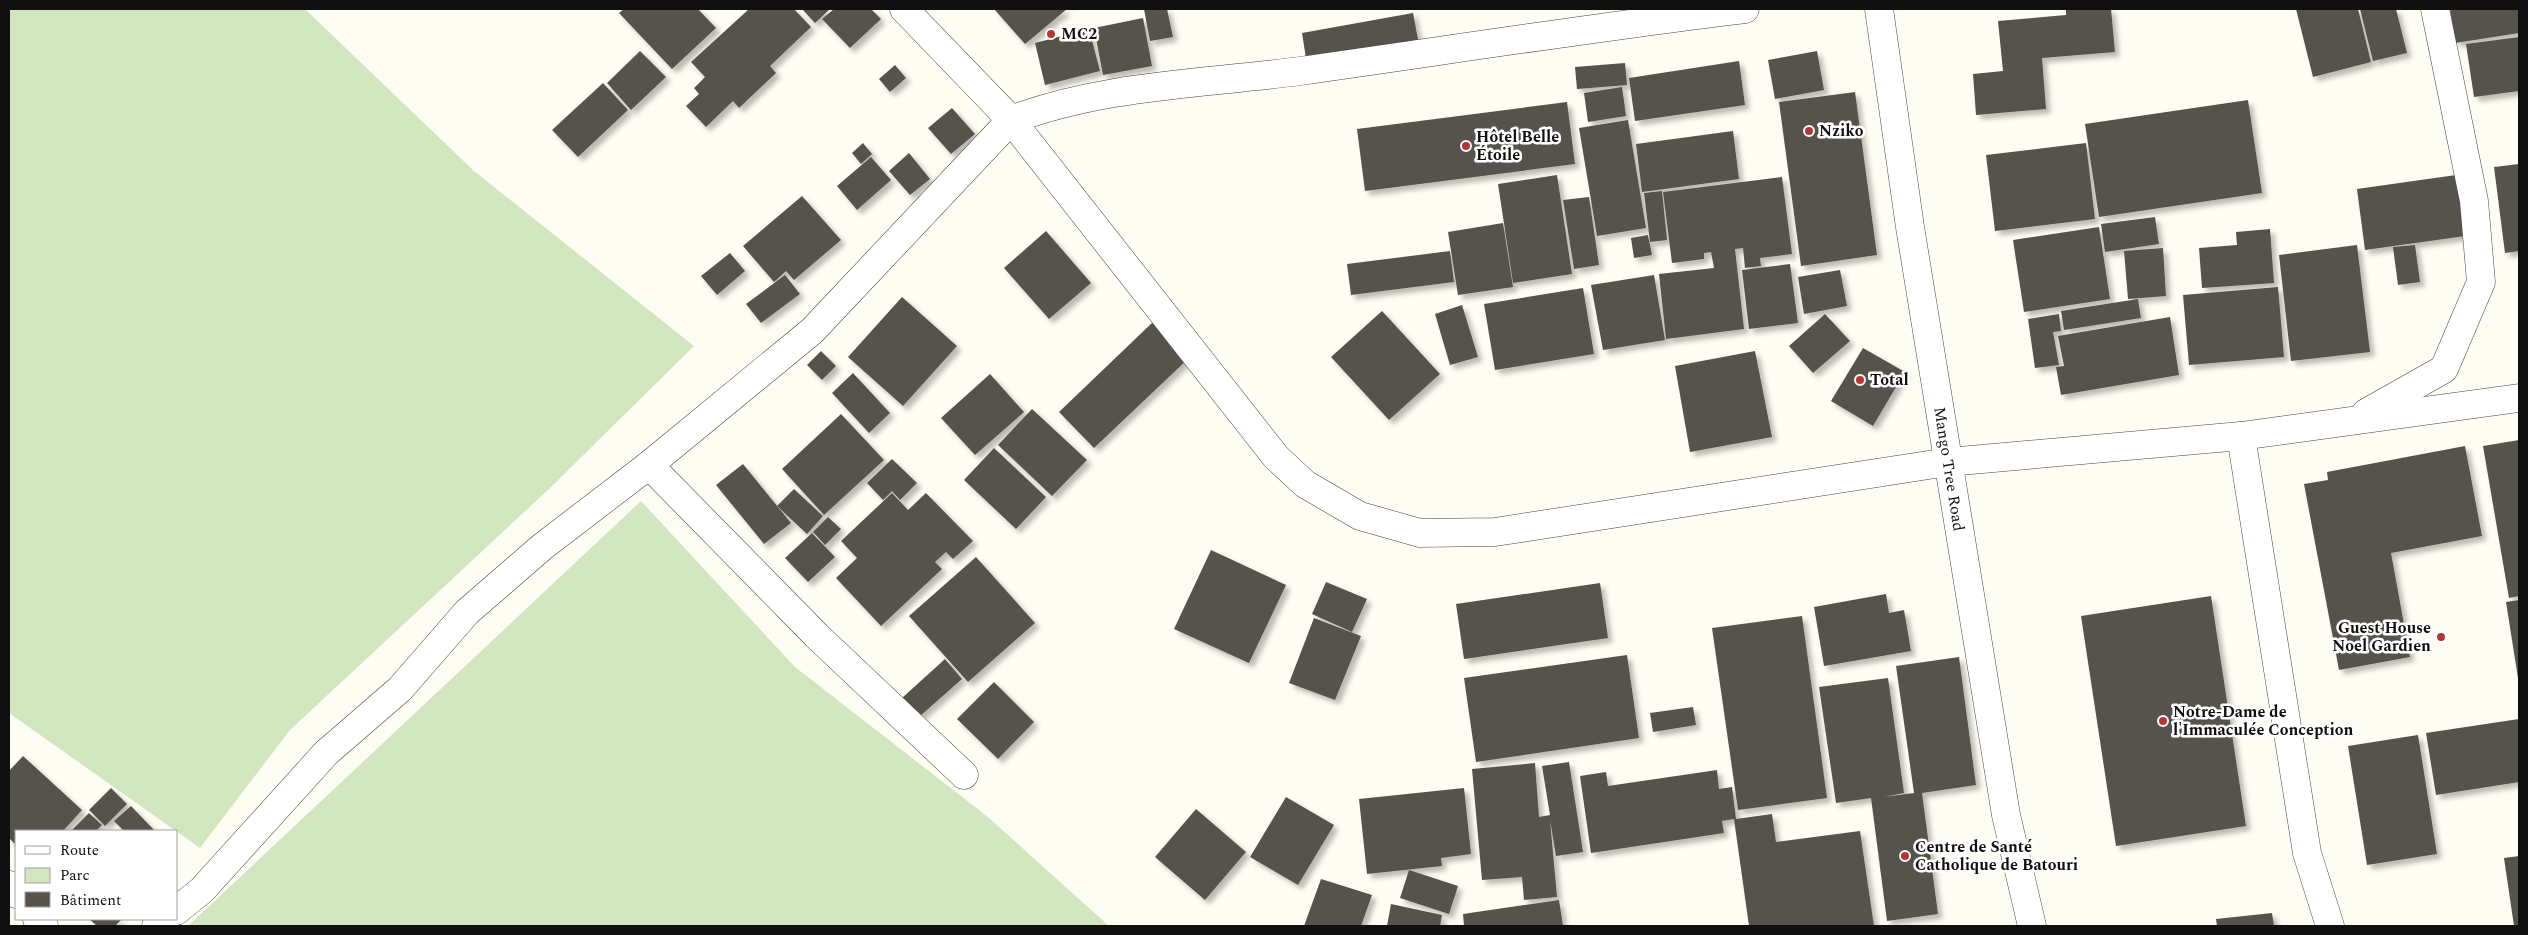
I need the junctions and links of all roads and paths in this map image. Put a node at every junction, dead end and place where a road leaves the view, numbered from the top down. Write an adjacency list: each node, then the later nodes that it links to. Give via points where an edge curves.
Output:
1 (904, 9): 5 (street)
2 (1745, 9): 5 (street, via 1592,27 1299,71 1102,94 1043,108)
3 (1879, 9): 9 (street, Mango Tree Road)
4 (2436, 9): 7 (street, via 2474,201 2481,282 2444,369)
5 (1011, 120): 9 (street, via 1276,457 1305,484 1360,516 1420,533 1495,532); 10 (street, via 812,331)
6 (2519, 398): 7 (street)
7 (2353, 420): 8 (street)
8 (2241, 436): 9 (street); 14 (street, via 2307,853)
9 (1948, 462): 13 (street, Mango Tree Road, via 2006,815)
10 (649, 465): 11 (street, via 816,636); 12 (street, via 542,547 467,612 400,689 326,753 202,890)
11 (964, 775)
12 (178, 908)
13 (2032, 926)
14 (2330, 926)

